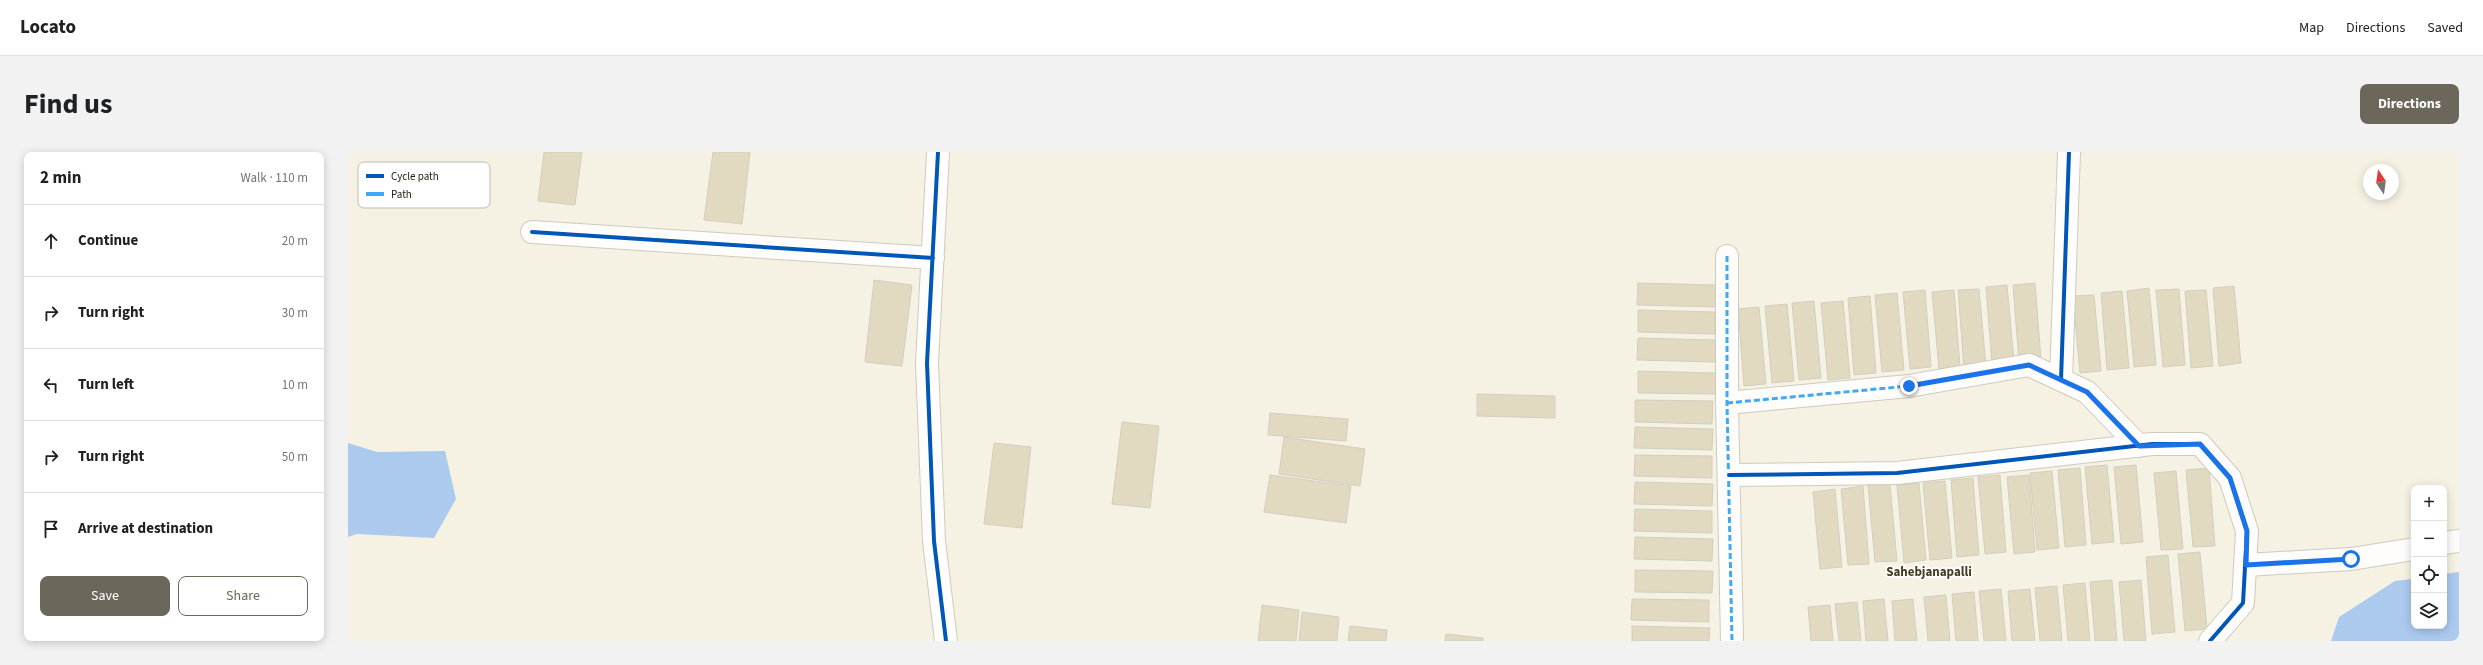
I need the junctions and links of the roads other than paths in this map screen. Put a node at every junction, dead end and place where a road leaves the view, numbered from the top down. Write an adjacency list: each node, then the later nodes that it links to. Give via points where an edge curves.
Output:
1 (938, 152): 5 (street)
2 (2068, 152): 6 (street)
3 (532, 232): 5 (street)
4 (1727, 256): 7 (street)
5 (933, 258): 14 (street, via 927,363 934,541)
6 (2061, 380): 7 (street, via 2029,365 1909,386); 8 (street, via 2087,392)
7 (1727, 403): 9 (street)
8 (2139, 446): 9 (street, via 1897,473); 13 (street, via 2200,444 2230,478 2247,531)
9 (1729, 475): 15 (street)
10 (2459, 541): 11 (street)
11 (2447, 543)
12 (2411, 549): 13 (street, via 2351,559)
13 (2246, 565): 16 (street, via 2243,603)
14 (946, 641)
15 (1732, 641)
16 (2210, 641)

